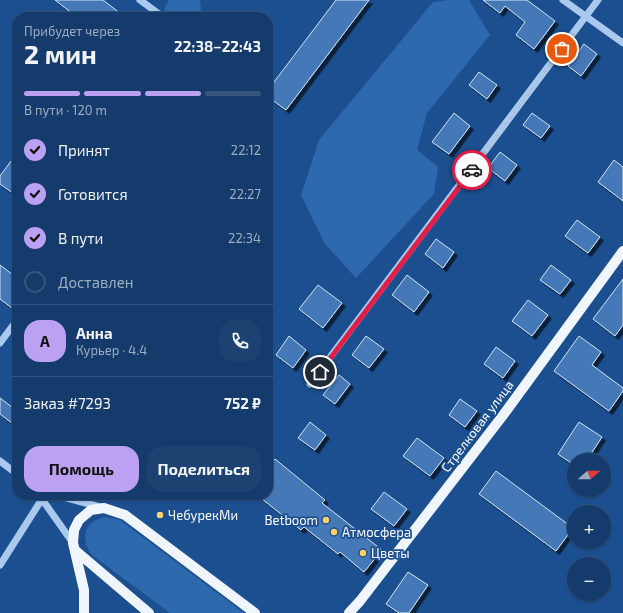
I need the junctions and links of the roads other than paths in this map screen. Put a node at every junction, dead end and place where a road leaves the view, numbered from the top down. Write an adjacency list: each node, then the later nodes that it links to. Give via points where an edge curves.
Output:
1 (140, 0): 4 (street)
2 (563, 0): 5 (street)
3 (598, 0): 5 (street)
4 (156, 12)
5 (586, 17): 6 (street); 10 (street)
6 (623, 43)
7 (623, 251): 22 (main road, Стрелковая улица, via 504,414)
8 (12, 327): 9 (street)
9 (0, 343)
10 (310, 384)
11 (0, 461): 12 (street)
12 (12, 470)
13 (39, 500): 18 (street)
14 (43, 500): 17 (street)
15 (74, 500): 16 (street)
16 (104, 508): 17 (main road, via 90,510 79,520 74,530); 21 (main road, via 125,515)
17 (75, 547): 19 (main road, via 84,590); 20 (main road)
18 (0, 565)
19 (84, 613)
20 (149, 613)
21 (255, 613)
22 (349, 613)

